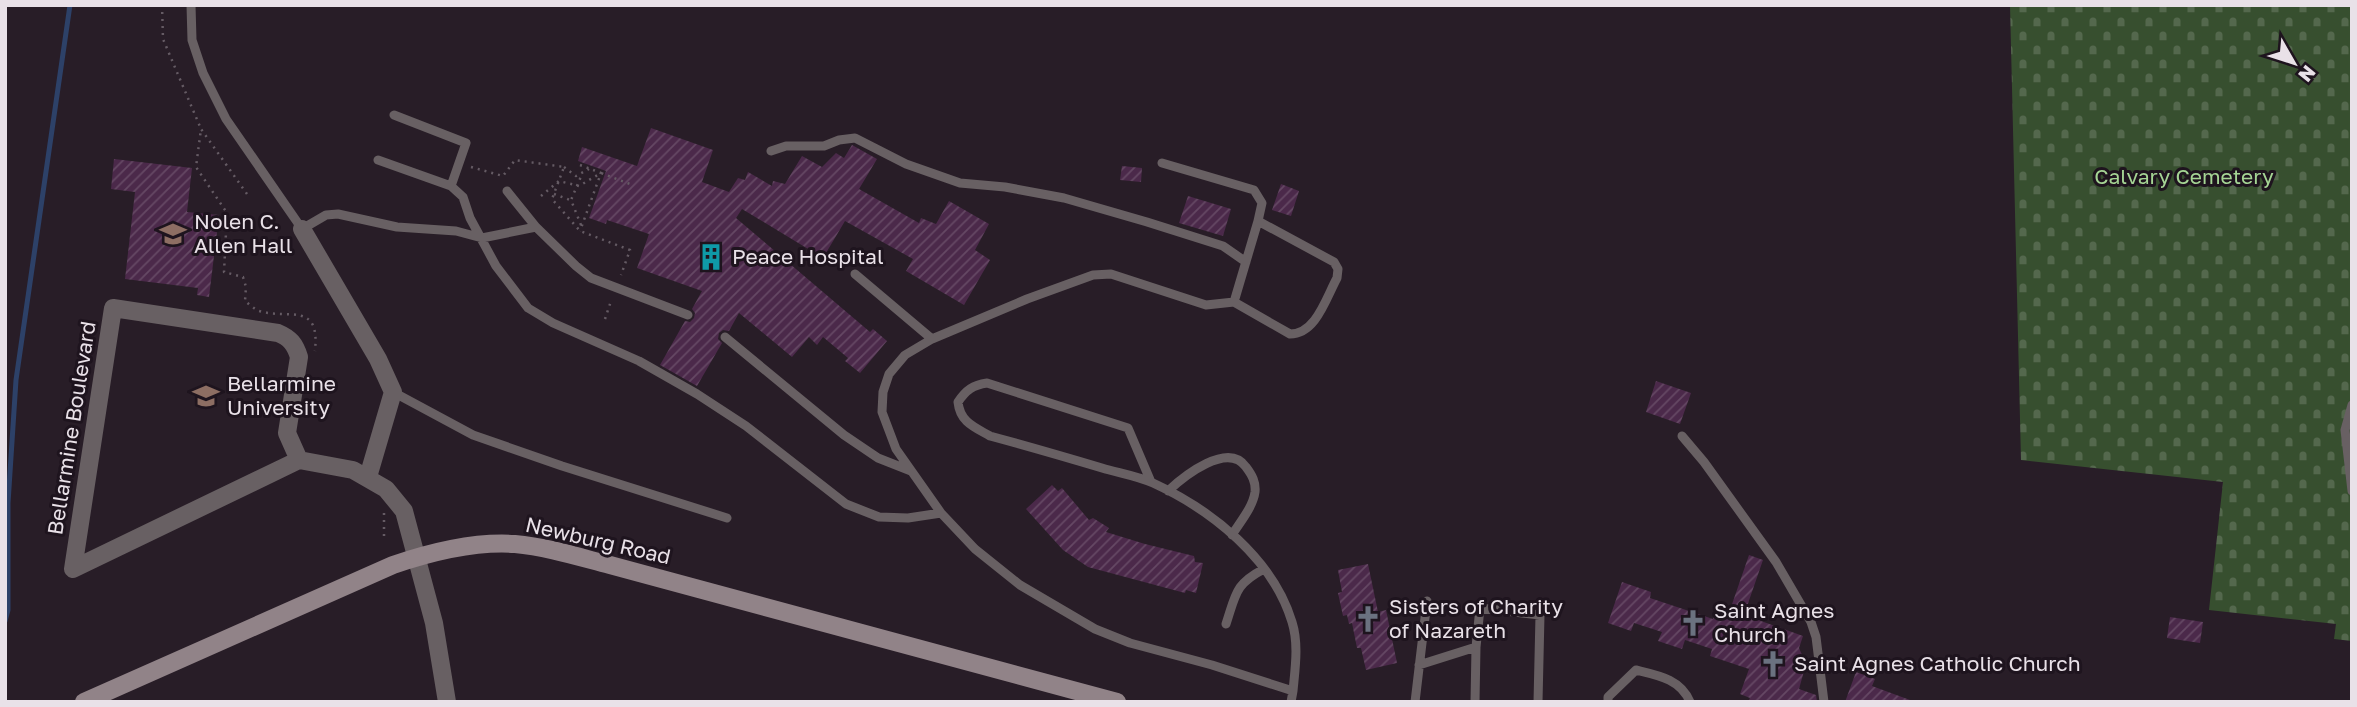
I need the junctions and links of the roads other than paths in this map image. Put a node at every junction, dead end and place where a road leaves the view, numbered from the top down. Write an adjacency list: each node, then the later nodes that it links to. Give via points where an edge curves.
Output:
1 (191, 5): 10 (lane, via 192,40 203,73 226,119)
2 (394, 114): 6 (lane, via 466,143)
3 (771, 151): 12 (lane, via 855,138 906,164 960,183 1064,198 1223,246)
4 (378, 160): 6 (lane)
5 (1162, 163): 8 (lane, via 1254,190 1262,203)
6 (451, 186): 11 (lane, via 463,197)
7 (507, 191): 9 (lane)
8 (1258, 221): 12 (lane); 14 (lane, via 1334,262 1337,278 1310,328 1300,334 1290,334)
9 (536, 227): 11 (lane); 15 (lane, via 591,278)
10 (302, 229): 11 (lane, via 326,215 338,214 397,227); 18 (street)
11 (482, 237): 27 (lane, via 496,266 528,308 697,394 846,504 879,517)
12 (1246, 262): 14 (lane)
13 (855, 274): 17 (lane)
14 (1234, 302): 17 (lane, via 1206,305 1111,274 1093,275)
15 (688, 315)
16 (726, 337): 22 (lane, via 844,435 878,458)
17 (932, 339): 22 (lane, via 905,355 889,374 883,392 882,412 896,449)
18 (393, 392): 23 (street); 28 (lane, via 473,435)
19 (2352, 405): 26 (lane, via 2345,430)
20 (1682, 436): 46 (lane, via 1776,562 1811,622)
21 (299, 460): 21 (street, Bellarmine Boulevard, via 261,479 73,569 113,308 288,337 299,357 288,433); 23 (street)
22 (912, 472): 27 (lane)
23 (368, 477): 30 (street, via 386,489 404,511)
24 (1151, 482): 24 (lane, via 1128,428 987,383 965,392 958,402 964,420 990,436); 25 (lane)
25 (1168, 491): 29 (lane, via 1199,507); 29 (lane, via 1201,467 1234,457 1242,461 1255,481 1255,492)
26 (2352, 491)
27 (941, 513): 36 (lane, via 975,549 1020,585 1095,629)
28 (726, 518)
29 (1232, 535): 31 (lane)
30 (417, 557): 37 (main road, Newburg Road); 38 (street, via 435,624); 39 (main road, Newburg Road, via 472,545 534,547)
31 (1264, 569): 33 (lane, via 1238,587); 36 (lane, via 1293,624)
32 (1427, 601): 35 (lane)
33 (1226, 624)
34 (1476, 647): 35 (lane); 42 (lane); 43 (lane, via 1480,608 1540,615)
35 (1419, 665): 41 (lane)
36 (1293, 691): 40 (lane)
37 (85, 702)
38 (447, 702)
39 (1116, 702)
40 (1291, 702)
41 (1415, 702)
42 (1475, 702)
43 (1538, 702)
44 (1608, 702): 45 (lane, via 1636,670 1665,677 1686,692)
45 (1690, 702)
46 (1824, 702)

